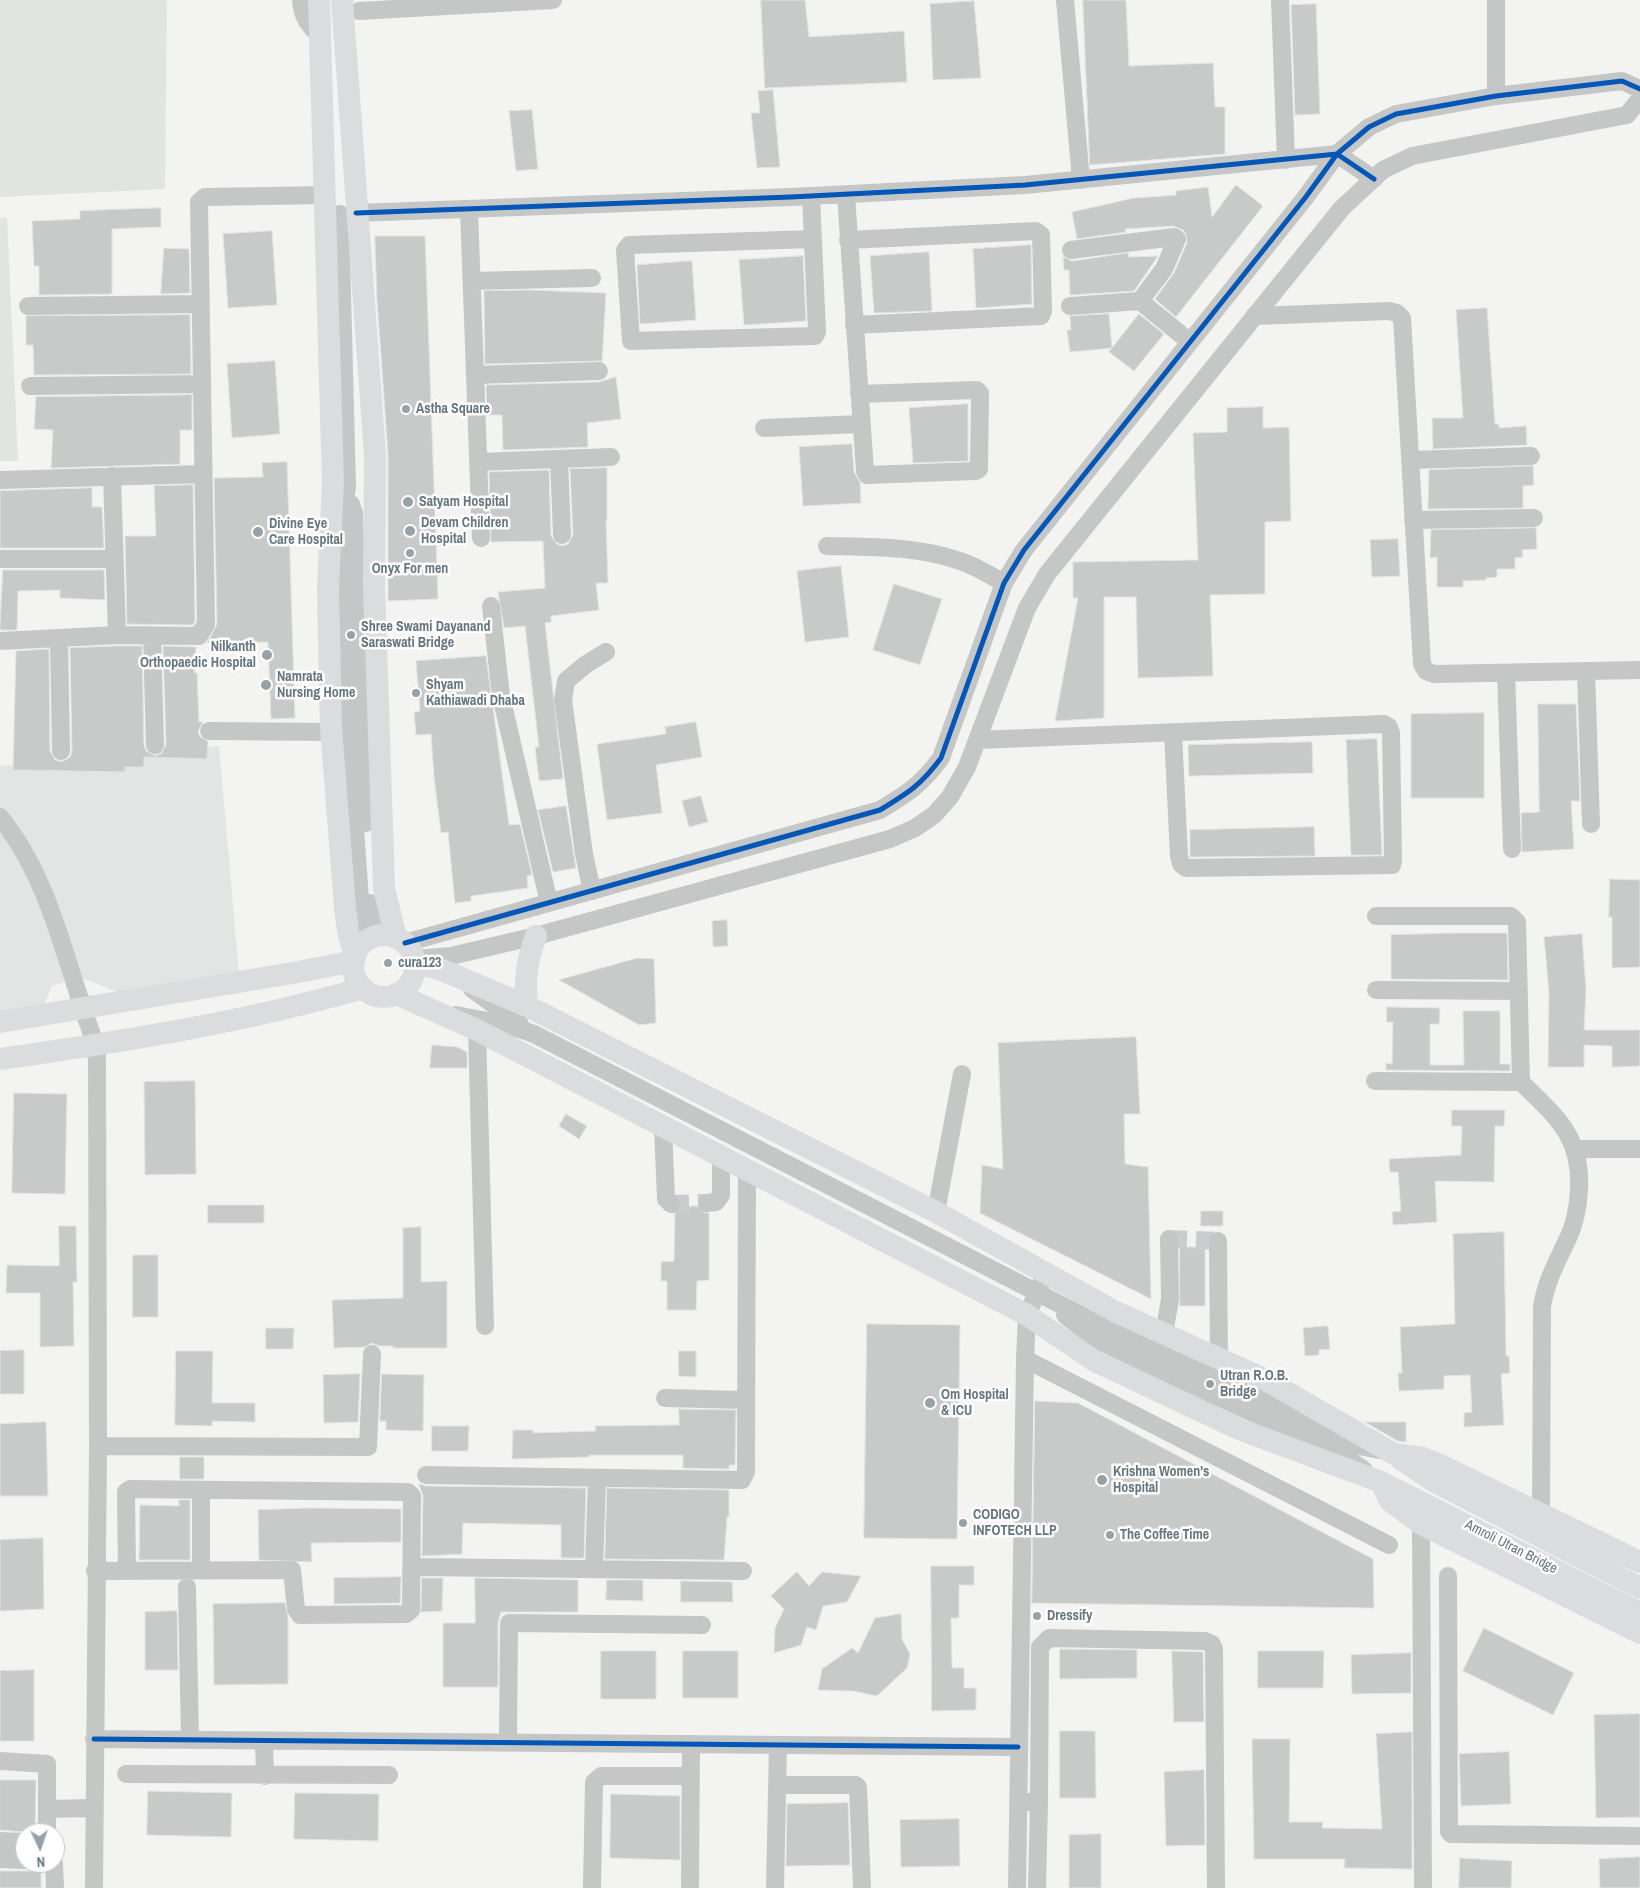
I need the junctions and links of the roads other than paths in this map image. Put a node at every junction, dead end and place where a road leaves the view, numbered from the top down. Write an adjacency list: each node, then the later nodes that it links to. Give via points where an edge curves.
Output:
1 (302, 0): 9 (street, via 302,14)
2 (319, 0): 9 (main road)
3 (553, 0): 7 (street)
4 (1065, 0): 16 (street)
5 (1280, 0): 14 (street)
6 (1496, 0): 11 (street)
7 (516, 1): 8 (street)
8 (353, 4): 19 (main road, via 345,36)
9 (320, 36): 19 (main road)
10 (1640, 89): 11 (street, via 1622,81)
11 (1496, 96): 13 (street, via 1396,114 1369,127)
12 (1640, 99): 15 (street, via 1627,115 1412,156 1394,163)
13 (1337, 154): 14 (street); 15 (street); 32 (street)
14 (1286, 160): 16 (street)
15 (1374, 179): 30 (street, via 1342,208)
16 (1081, 180): 17 (street)
17 (846, 195): 18 (street); 22 (street)
18 (811, 196): 20 (street); 21 (street)
19 (337, 209): 20 (street); 27 (street, via 201,199 198,207); 66 (main road, via 333,484 328,587); 80 (street, via 346,487 342,514 342,586 348,726); 80 (main road, via 375,455 374,585 384,888 389,915)
20 (470, 210): 25 (street)
21 (813, 239): 21 (street, via 817,332 814,336 632,343 625,250 629,245)
22 (848, 240): 31 (street); 31 (street, via 1036,231 1041,234 1041,316)
23 (1071, 250): 26 (street, via 1174,237 1177,241 1164,269)
24 (592, 278): 25 (street)
25 (472, 281): 34 (street)
26 (1140, 302): 29 (street); 32 (street)
27 (200, 304): 28 (street); 35 (street)
28 (28, 306)
29 (1070, 306)
30 (1254, 316): 43 (street, via 1397,313 1402,318); 68 (street, via 1035,591)
31 (854, 325): 37 (street)
32 (1190, 342): 55 (street, via 1024,550)
33 (599, 371): 34 (street)
34 (476, 375): 44 (street)
35 (202, 384): 36 (street); 45 (street)
36 (30, 386)
37 (859, 394): 38 (street); 38 (street, via 977,390 980,394 981,464 976,471 867,475)
38 (861, 424): 39 (street)
39 (764, 428)
40 (1531, 456): 43 (street)
41 (611, 457): 42 (street)
42 (559, 459): 44 (street); 50 (street)
43 (1411, 460): 49 (street)
44 (478, 462): 51 (street)
45 (203, 474): 46 (street); 58 (street, via 206,624 199,636)
46 (112, 476): 47 (street); 54 (street)
47 (0, 480)
48 (1534, 518): 49 (street)
49 (1414, 520): 64 (street, via 1422,664 1426,671 1434,674)
50 (562, 535)
51 (481, 538)
52 (827, 546): 55 (street, via 892,547 942,556 961,561)
53 (0, 559): 54 (street)
54 (114, 559): 57 (street)
55 (1004, 584): 74 (street, via 948,743 924,780 880,810)
56 (491, 606): 76 (street, via 501,696)
57 (117, 635): 58 (street); 59 (street)
58 (152, 636): 69 (street)
59 (59, 638): 60 (street); 70 (street)
60 (0, 642)
61 (606, 652): 75 (street, via 566,682 563,700)
62 (1640, 670): 63 (street)
63 (1586, 671): 64 (street); 72 (street)
64 (1506, 672): 73 (street)
65 (209, 731): 66 (street)
66 (332, 732): 80 (main road, via 348,931)
67 (1173, 733): 67 (street, via 1384,724 1389,727 1392,865 1186,868 1179,856); 68 (street)
68 (977, 740): 77 (street, via 967,767 950,797 934,815 915,828 890,838)
69 (155, 745)
70 (61, 751)
71 (0, 817): 87 (street, via 33,866)
72 (1591, 824)
73 (1512, 849)
74 (636, 879): 75 (street); 77 (street)
75 (592, 891): 76 (street)
76 (549, 903): 80 (street)
77 (643, 906): 79 (street)
78 (1376, 916): 84 (street, via 1515,918)
79 (536, 936): 80 (street, via 451,956); 86 (main road, via 527,961)
80 (385, 950): 81 (main road, Amroli Utran Bridge); 82 (main road, via 355,976); 85 (main road, via 411,981); 87 (main road, via 293,973)
81 (448, 972): 86 (main road, Amroli Utran Bridge); 91 (street)
82 (363, 988): 85 (main road, via 377,996); 92 (main road, via 287,1008)
83 (1376, 990): 84 (street)
84 (1518, 991): 96 (street)
85 (396, 994): 88 (main road, Amroli Utran Bridge)
86 (527, 1006): 104 (main road, Amroli Utran Bridge)
87 (81, 1007): 89 (main road); 92 (street)
88 (437, 1012): 90 (main road, Amroli Utran Bridge); 91 (street, via 508,1025)
89 (0, 1022)
90 (477, 1030): 97 (main road, Amroli Utran Bridge); 110 (street)
91 (534, 1034): 108 (street)
92 (96, 1045): 93 (main road); 117 (street)
93 (0, 1059)
94 (962, 1074): 104 (street)
95 (1375, 1081): 96 (street)
96 (1521, 1082): 98 (street, via 1559,1120)
97 (663, 1128): 100 (main road, Amroli Utran Bridge); 103 (street, via 666,1199)
98 (1576, 1149): 99 (street); 123 (street, via 1580,1174 1578,1202 1570,1234 1545,1288 1542,1306)
99 (1640, 1149)
100 (721, 1158): 101 (main road, Amroli Utran Bridge); 102 (street, via 721,1195 716,1202)
101 (747, 1171): 109 (main road, Amroli Utran Bridge); 116 (street)
102 (707, 1203)
103 (671, 1204)
104 (936, 1212): 107 (main road, Amroli Utran Bridge)
105 (1169, 1239): 111 (street, via 1170,1300)
106 (1218, 1241): 114 (street)
107 (1047, 1273): 108 (street); 111 (main road, Amroli Utran Bridge, via 1116,1312)
108 (1037, 1293): 109 (street); 118 (street, via 1255,1396 1346,1443); 121 (street, via 1101,1344 1344,1456)
109 (1027, 1315): 113 (street); 121 (main road, Amroli Utran Bridge, via 1093,1360 1239,1429)
110 (485, 1326)
111 (1164, 1334): 114 (main road, Amroli Utran Bridge)
112 (372, 1354): 117 (street, via 368,1447)
113 (1025, 1359): 125 (street); 145 (street)
114 (1219, 1360): 118 (main road, Amroli Utran Bridge, via 1264,1379)
115 (665, 1398): 116 (street)
116 (744, 1400): 120 (street, via 746,1472 742,1480)
117 (98, 1446): 131 (street)
118 (1394, 1454): 123 (main road, via 1423,1458); 135 (main road, Amroli Utran Bridge, via 1437,1483)
119 (426, 1475): 120 (street)
120 (597, 1479): 128 (street)
121 (1381, 1482): 124 (main road, via 1396,1508); 136 (main road, Amroli Utran Bridge)
122 (201, 1491): 129 (street, via 128,1490); 130 (street); 130 (street, via 408,1492 412,1496 411,1610 406,1614 300,1615 296,1609 292,1570)
123 (1541, 1513): 126 (main road)
124 (1421, 1524): 138 (main road); 172 (street)
125 (1389, 1545)
126 (1640, 1562)
127 (419, 1567): 128 (street)
128 (594, 1568): 132 (street)
129 (127, 1570): 130 (street); 131 (street)
130 (202, 1570)
131 (95, 1571): 139 (street)
132 (744, 1572)
133 (1448, 1576): 157 (street, via 1449,1832)
134 (187, 1588): 140 (street)
135 (1640, 1588)
136 (1640, 1613)
137 (702, 1626): 142 (street, via 509,1623)
138 (1640, 1633)
139 (94, 1739): 140 (street); 154 (street)
140 (190, 1740): 141 (street)
141 (264, 1741): 142 (street); 149 (street)
142 (508, 1743): 143 (street)
143 (691, 1744): 144 (street); 150 (street)
144 (778, 1745): 145 (street); 151 (street)
145 (1018, 1747): 153 (street)
146 (0, 1761): 155 (street, via 47,1764)
147 (126, 1774): 149 (street)
148 (389, 1775): 149 (street)
149 (265, 1776)
150 (689, 1776): 165 (street, via 602,1776 594,1782); 166 (street)
151 (777, 1785): 167 (street); 168 (street, via 858,1787)
152 (1039, 1802): 153 (street); 170 (street); 171 (street, via 1040,1647 1049,1638 1212,1644)
153 (1017, 1803): 169 (street)
154 (94, 1808): 155 (street); 164 (street)
155 (47, 1809): 156 (street)
156 (47, 1823)
157 (1640, 1836)
158 (0, 1841): 159 (street)
159 (15, 1842)
160 (0, 1859): 161 (street)
161 (15, 1860)
162 (54, 1873): 163 (street)
163 (55, 1888)
164 (94, 1888)
165 (592, 1888)
166 (690, 1888)
167 (774, 1888)
168 (862, 1888)
169 (1017, 1888)
170 (1037, 1888)
171 (1216, 1888)
172 (1423, 1888)

